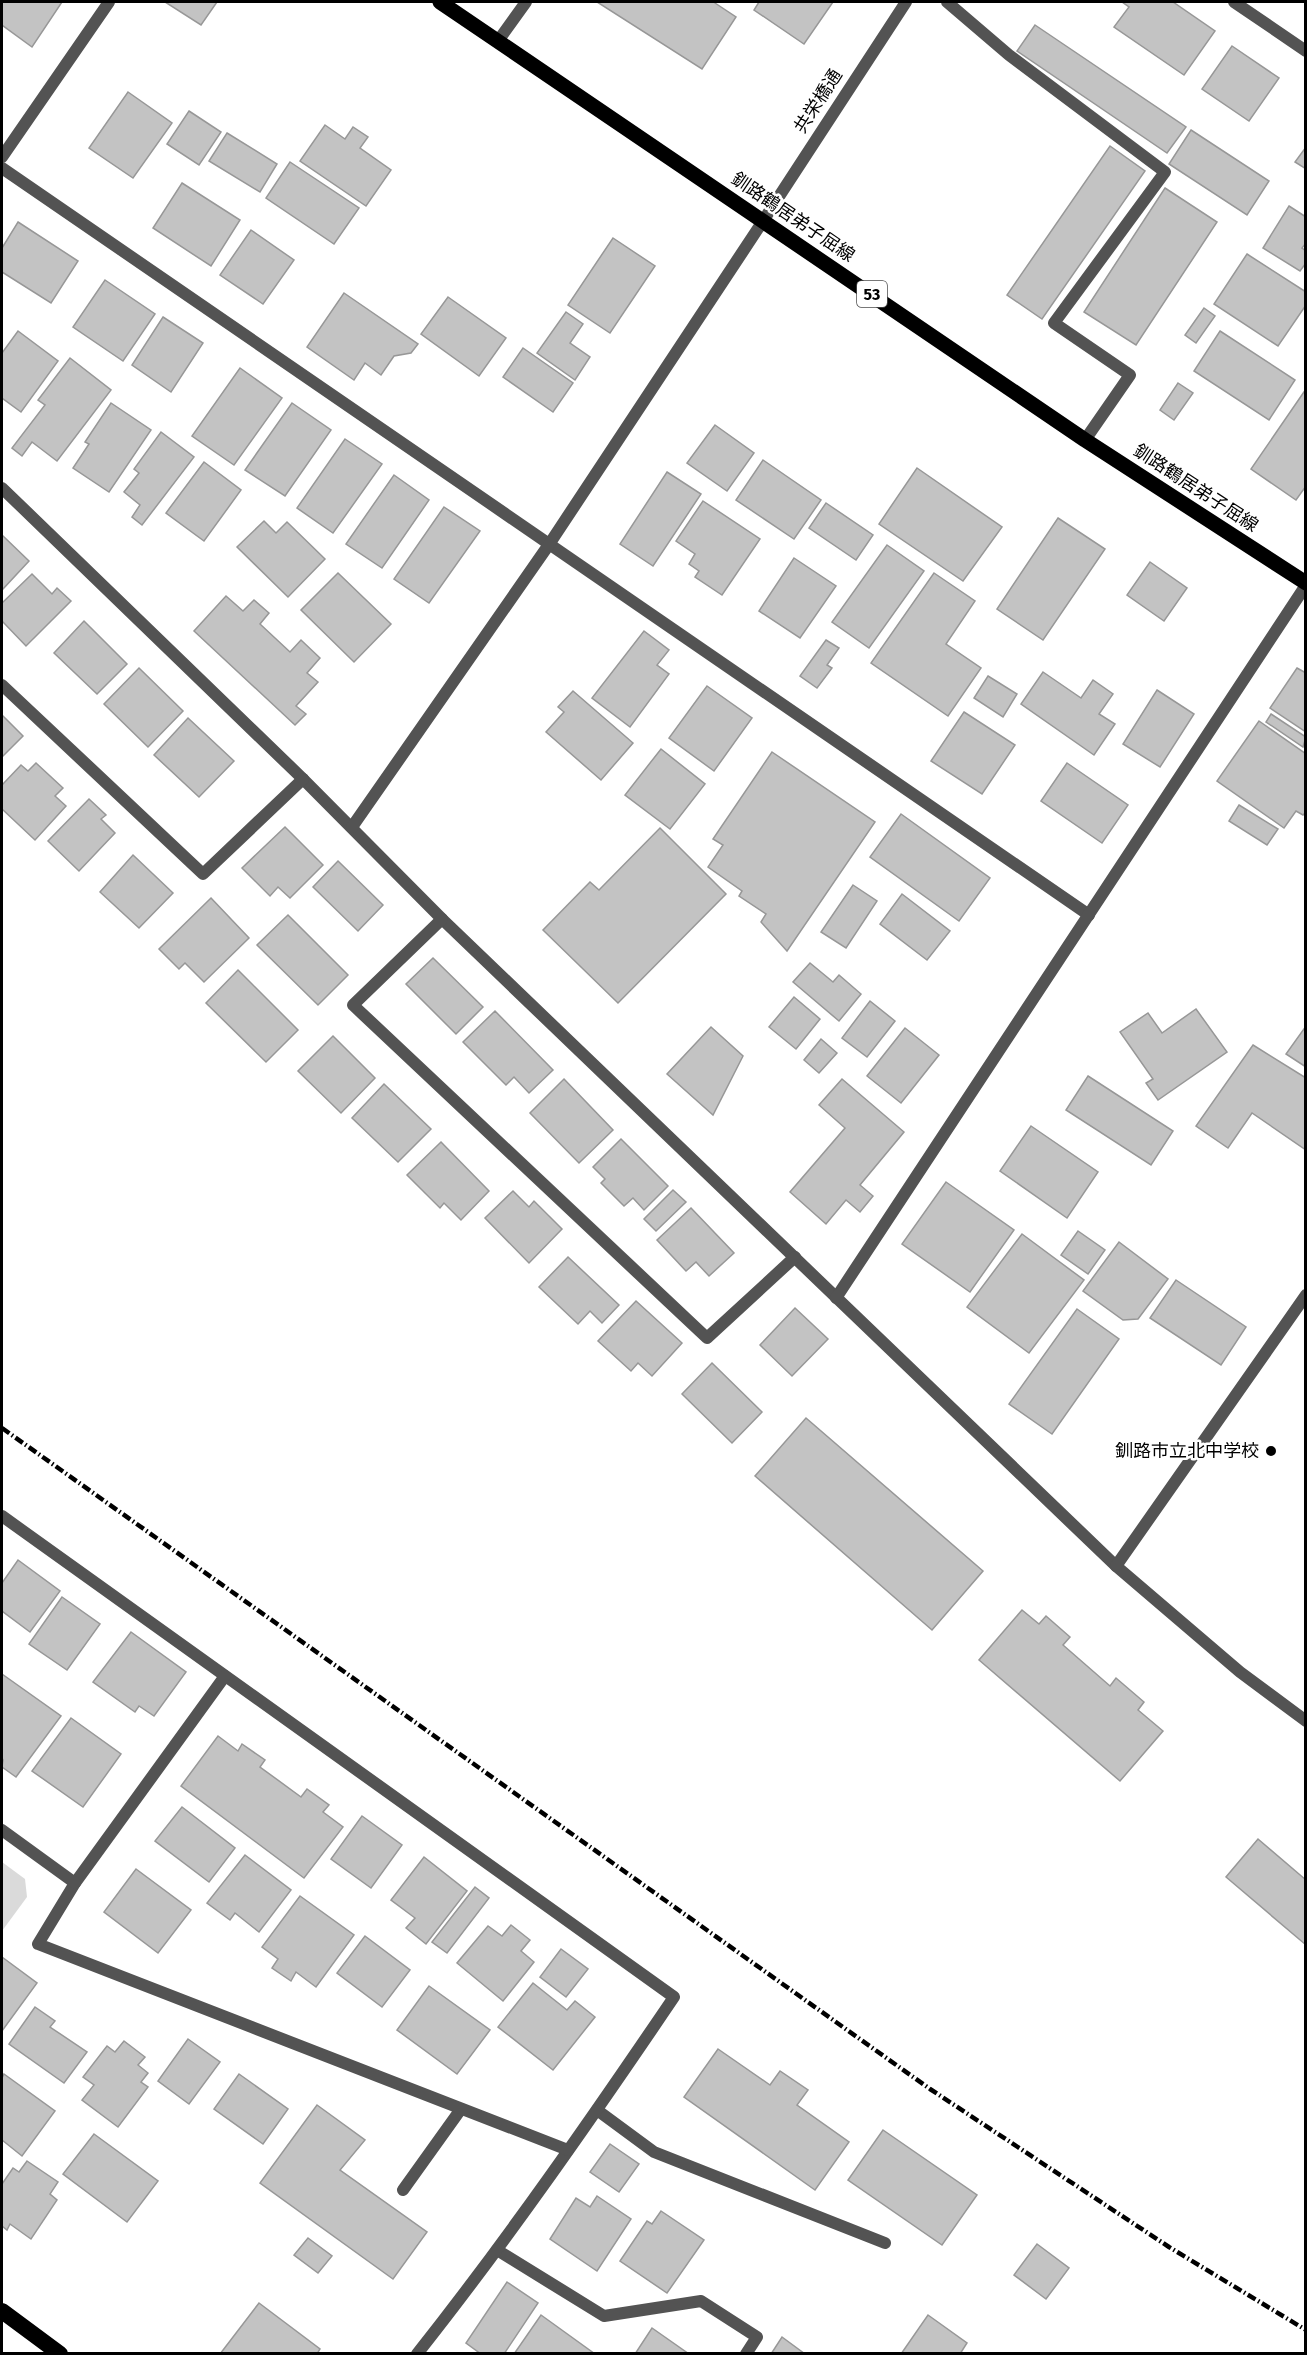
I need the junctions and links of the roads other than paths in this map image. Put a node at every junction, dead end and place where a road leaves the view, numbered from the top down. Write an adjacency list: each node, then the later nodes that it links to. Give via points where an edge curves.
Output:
1 (109, 2): 9 (street)
2 (440, 2): 7 (main road, 釧路鶴居弟子屈線 / 53)
3 (526, 2): 7 (street)
4 (906, 2): 11 (street, 共栄橋通)
5 (947, 2): 12 (street, via 1009,55 1165,172 1054,323 1130,375)
6 (1234, 2): 8 (street)
7 (498, 41): 11 (main road, 釧路鶴居弟子屈線 / 53)
8 (1305, 51)
9 (2, 157)
10 (2, 168): 14 (street)
11 (763, 221): 12 (main road, 釧路鶴居弟子屈線 / 53); 14 (street, 共栄橋通)
12 (1085, 440): 15 (main road, 釧路鶴居弟子屈線 / 53)
13 (2, 488): 17 (street)
14 (550, 543): 18 (street, 共栄橋通); 19 (street)
15 (1305, 584): 19 (street)
16 (2, 685): 17 (street, via 203,873)
17 (303, 779): 18 (street)
18 (352, 827): 20 (street)
19 (1089, 915): 23 (street)
20 (442, 919): 21 (street); 21 (street, via 353,1005 707,1338)
21 (795, 1257): 23 (street)
22 (1305, 1295): 25 (street)
23 (836, 1298): 25 (street)
24 (2, 1516): 26 (street)
25 (1116, 1566): 27 (street, via 1240,1672)
26 (225, 1676): 29 (street); 31 (street, via 674,1996)
27 (1305, 1721)
28 (2, 1830): 29 (street)
29 (75, 1883): 30 (street, via 38,1944)
30 (461, 2109): 32 (street); 33 (street)
31 (597, 2110): 32 (street); 34 (street, via 654,2152)
32 (568, 2150): 35 (street)
33 (403, 2190)
34 (885, 2243)
35 (497, 2250): 37 (street); 39 (street, via 604,2316 701,2301 757,2337)
36 (2, 2311): 38 (highway)
37 (419, 2353)
38 (60, 2354)
39 (746, 2354)

